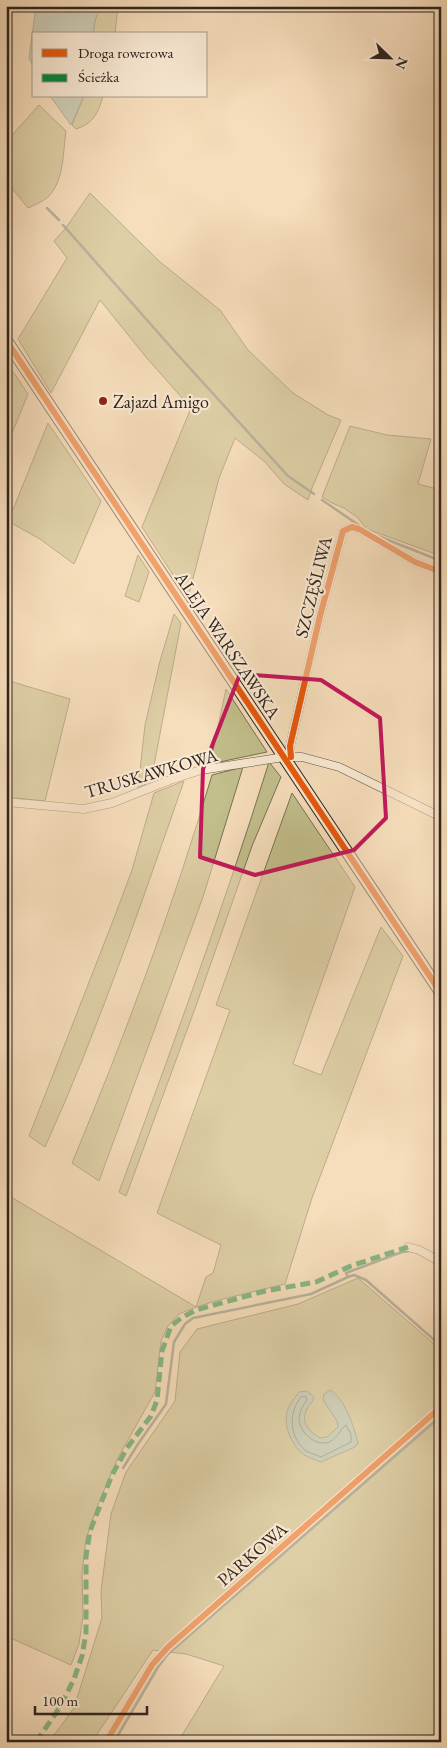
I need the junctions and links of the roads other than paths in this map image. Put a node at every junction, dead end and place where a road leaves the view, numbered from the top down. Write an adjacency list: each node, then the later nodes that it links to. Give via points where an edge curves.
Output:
1 (6, 340): 3 (street, ALEJA WARSZAWSKA)
2 (441, 572): 3 (street, SZCZĘŚLIWA, via 415,562 359,529 352,527 343,531)
3 (288, 757): 4 (street, TRUSKAWKOWA, via 201,770 84,809); 5 (street, TRUSKAWKOWA, via 339,767); 6 (street, ALEJA WARSZAWSKA)
4 (6, 802)
5 (441, 816)
6 (441, 993)
7 (408, 1247): 8 (street)
8 (441, 1262)
9 (441, 1408): 10 (street, PARKOWA, via 168,1647 152,1665)
10 (106, 1742)

